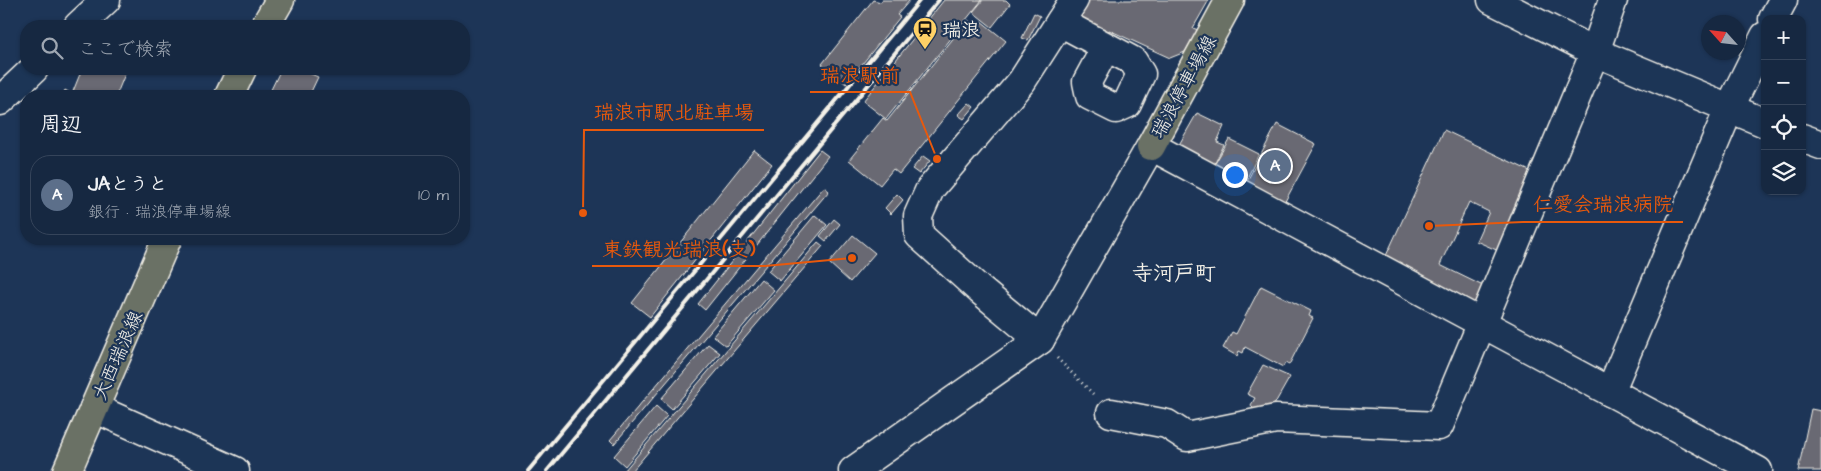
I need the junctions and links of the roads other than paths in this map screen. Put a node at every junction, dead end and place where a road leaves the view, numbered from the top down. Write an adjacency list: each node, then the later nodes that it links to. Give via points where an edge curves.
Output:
1 (106, 0): 9 (street)
2 (280, 0): 10 (main road)
3 (1230, 0): 22 (main road, 瑞浪停車場線)
4 (1492, 0): 13 (street)
5 (1613, 0): 13 (street)
6 (1783, 0): 8 (street)
7 (1067, 11): 12 (street); 25 (street, via 1022,80 930,189 918,216 919,235)
8 (1775, 15)
9 (84, 20)
10 (268, 20)
11 (1761, 44): 18 (street)
12 (1106, 47)
13 (1595, 52): 18 (street); 24 (street)
14 (28, 75): 17 (street)
15 (239, 75): 16 (main road)
16 (232, 90)
17 (0, 101)
18 (1729, 109): 19 (street); 26 (street)
19 (1761, 121)
20 (1806, 139): 21 (street)
21 (1821, 145)
22 (1151, 146): 24 (street); 25 (street)
23 (164, 245): 27 (main road, 大西瑞浪線)
24 (1481, 323): 26 (street); 28 (street, via 1439,426 1276,419 1188,438 1168,424)
25 (1040, 340): 31 (street)
26 (1610, 392): 32 (street)
27 (94, 408): 29 (main road, 大西瑞浪線); 30 (street)
28 (1111, 413)
29 (67, 471)
30 (235, 471)
31 (854, 471)
32 (1758, 471)

